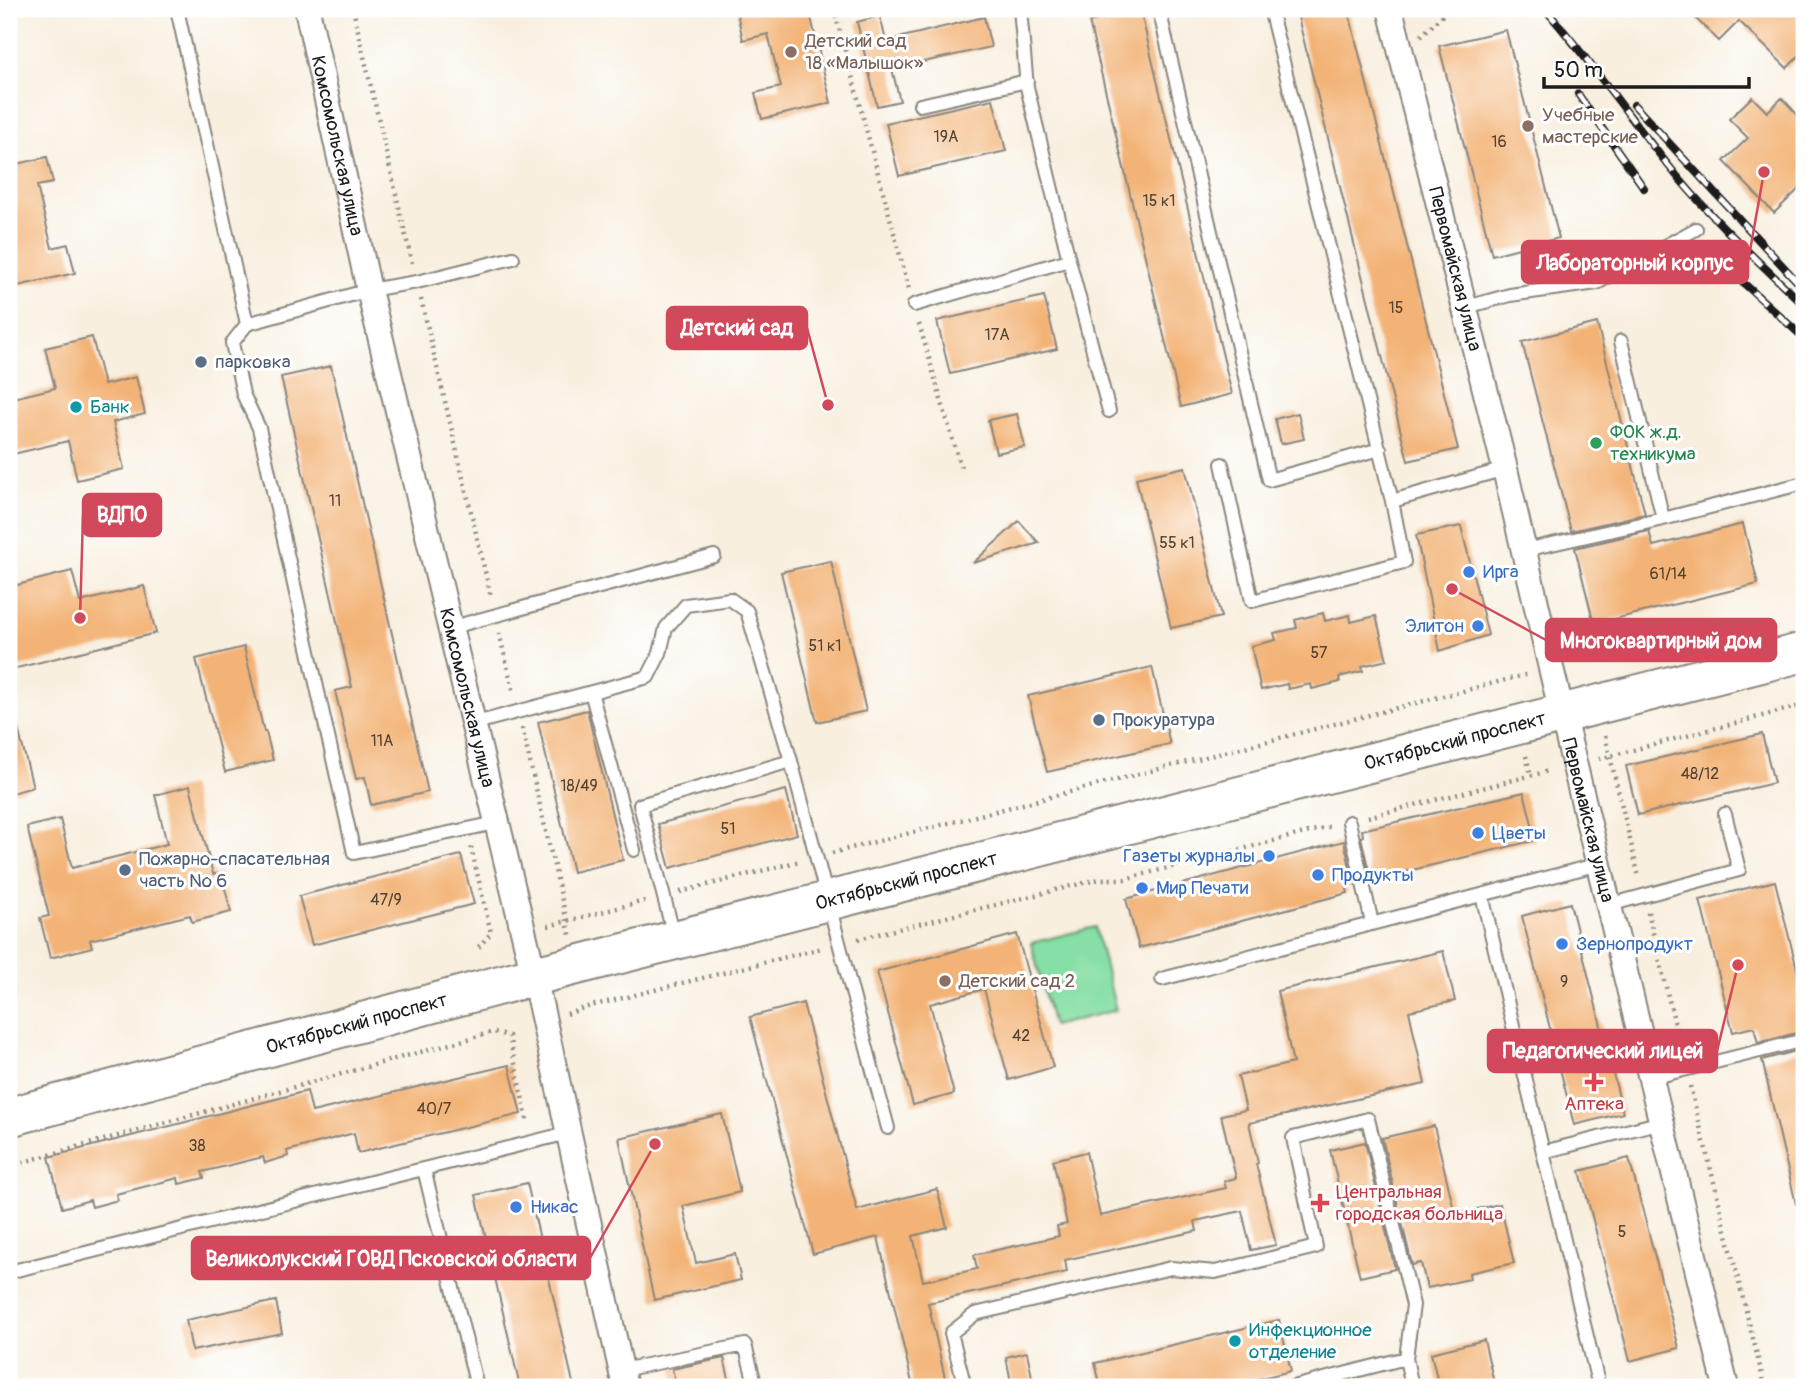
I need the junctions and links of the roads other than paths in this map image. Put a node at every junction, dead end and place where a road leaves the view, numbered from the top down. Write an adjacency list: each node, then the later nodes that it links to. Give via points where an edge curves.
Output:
1 (177, 9): 15 (lane)
2 (307, 9): 12 (street, Комсомольская улица)
3 (1020, 9): 7 (lane)
4 (1160, 9): 18 (lane, via 1269,480)
5 (1270, 9): 18 (lane)
6 (1390, 9): 14 (street, Первомайская улица)
7 (1027, 81): 8 (lane); 11 (lane)
8 (920, 105)
9 (1696, 229): 14 (lane, via 1597,283 1510,295)
10 (513, 258): 12 (lane)
11 (1069, 260): 13 (lane); 17 (lane)
12 (369, 290): 15 (lane); 26 (street, Комсомольская улица)
13 (914, 305)
14 (1463, 308): 20 (street, Первомайская улица)
15 (247, 324): 34 (lane, via 232,343 243,394 259,428 354,853)
16 (1621, 341): 23 (lane)
17 (1109, 411)
18 (1380, 449): 22 (lane)
19 (1222, 464): 22 (lane, via 1252,601 1404,562)
20 (1505, 469): 22 (lane); 24 (street, Первомайская улица)
21 (1804, 482): 23 (lane)
22 (1392, 501)
23 (1663, 519): 24 (lane)
24 (1524, 550): 29 (street, Первомайская улица, via 1551,668)
25 (714, 556): 26 (lane)
26 (449, 628): 30 (street, Комсомольская улица)
27 (1804, 652): 29 (main road, Октябрьский проспект)
28 (591, 692): 30 (lane); 31 (lane, via 648,677 666,628 686,605 730,599 747,611); 35 (lane)
29 (1580, 710): 36 (street, Первомайская улица, via 1575,764); 38 (main road, Октябрьский проспект)
30 (472, 724): 34 (street, Комсомольская улица)
31 (791, 761): 38 (lane); 41 (lane, via 640,805)
32 (1724, 814): 39 (lane, via 1739,870)
33 (1349, 822): 40 (lane)
34 (496, 823): 42 (street, Комсомольская улица)
35 (634, 850)
36 (1600, 864): 37 (lane); 39 (street, Первомайская улица)
37 (1482, 895): 40 (lane); 50 (lane)
38 (828, 901): 41 (main road, Октябрьский проспект); 48 (lane)
39 (1609, 905): 45 (street, Первомайская улица)
40 (1372, 923): 43 (lane)
41 (676, 940): 42 (main road, Октябрьский проспект)
42 (534, 976): 46 (main road, Октябрьский проспект); 49 (street, Комсомольская улица)
43 (1161, 979)
44 (1804, 1040): 45 (lane)
45 (1651, 1078): 47 (street, Первомайская улица)
46 (9, 1117)
47 (1662, 1122): 50 (lane); 61 (street, Первомайская улица)
48 (888, 1128)
49 (568, 1133): 51 (lane); 54 (street, Комсомольская улица)
50 (1543, 1153): 60 (lane)
51 (424, 1169): 52 (lane); 55 (lane)
52 (9, 1272)
53 (1406, 1358): 57 (lane, via 1413,1305 1368,1119 1293,1138 1316,1247 1215,1272 1171,1268 975,1314 951,1334); 58 (lane); 59 (lane)
54 (623, 1379): 56 (lane, via 745,1345)
55 (477, 1387)
56 (756, 1387)
57 (965, 1387)
58 (1293, 1387)
59 (1412, 1387)
60 (1599, 1387)
61 (1726, 1387)

